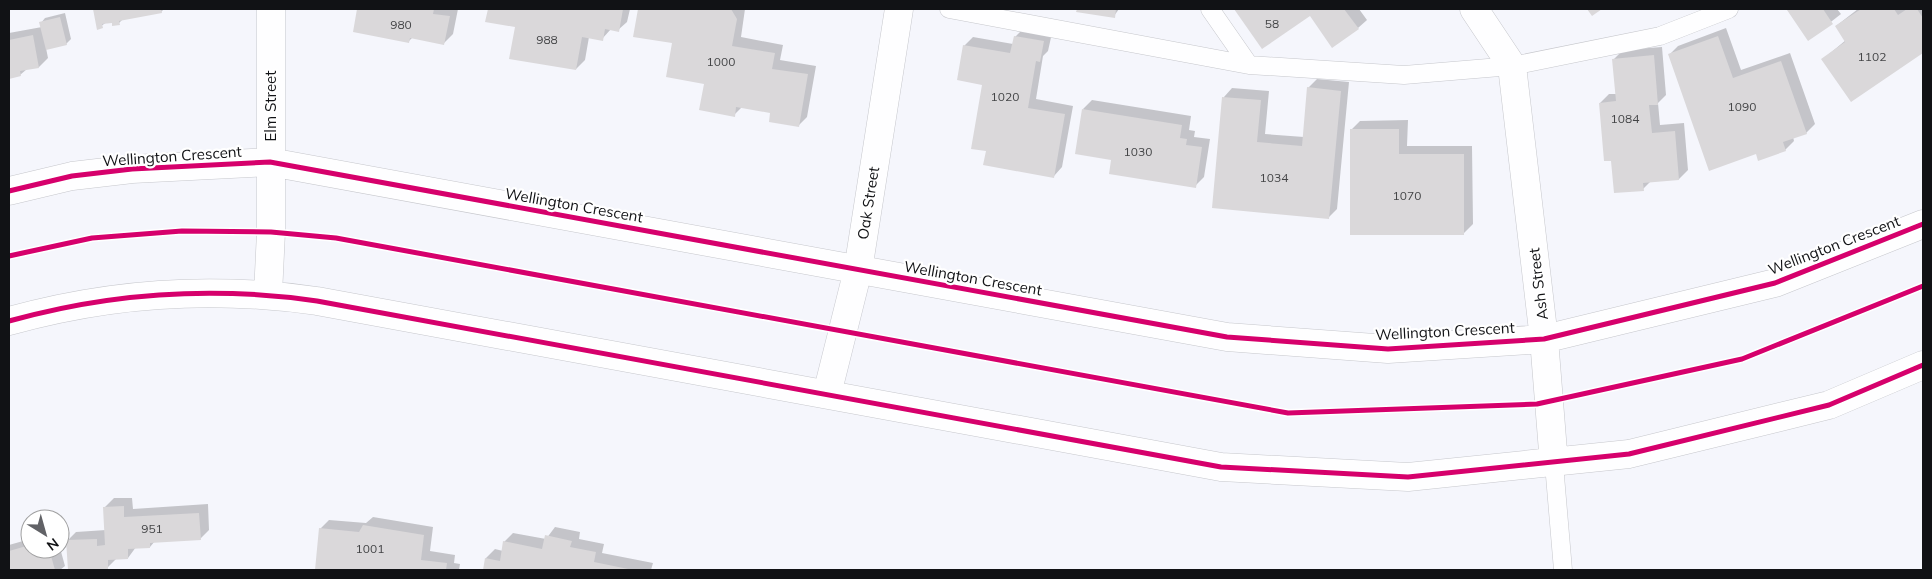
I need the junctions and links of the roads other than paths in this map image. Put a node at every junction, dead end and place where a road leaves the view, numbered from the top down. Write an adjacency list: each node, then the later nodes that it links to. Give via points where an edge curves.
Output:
1 (271, 9): 9 (street, Elm Street)
2 (899, 9): 12 (street, Oak Street)
3 (949, 9): 7 (lane)
4 (1210, 9): 7 (lane)
5 (1474, 9): 8 (street, Ash Street)
6 (1729, 9): 8 (lane, via 1660,36)
7 (1249, 65): 8 (lane, via 1404,75)
8 (1512, 66): 15 (street, Ash Street)
9 (270, 162): 10 (street, Wellington Crescent, via 132,169 72,176); 12 (street, Wellington Crescent); 13 (street, Elm Street)
10 (9, 191)
11 (1923, 224): 15 (street, Wellington Crescent, via 1776,283)
12 (858, 270): 15 (street, Wellington Crescent, via 1227,337 1388,349); 17 (street, Oak Street)
13 (268, 294): 14 (street, via 110,299); 17 (street)
14 (9, 320)
15 (1544, 339): 18 (street, Ash Street)
16 (1923, 365): 18 (street, via 1829,405 1629,454)
17 (827, 394): 18 (street, via 1221,467 1408,477)
18 (1554, 464): 19 (lane, Ash Street)
19 (1563, 570)

